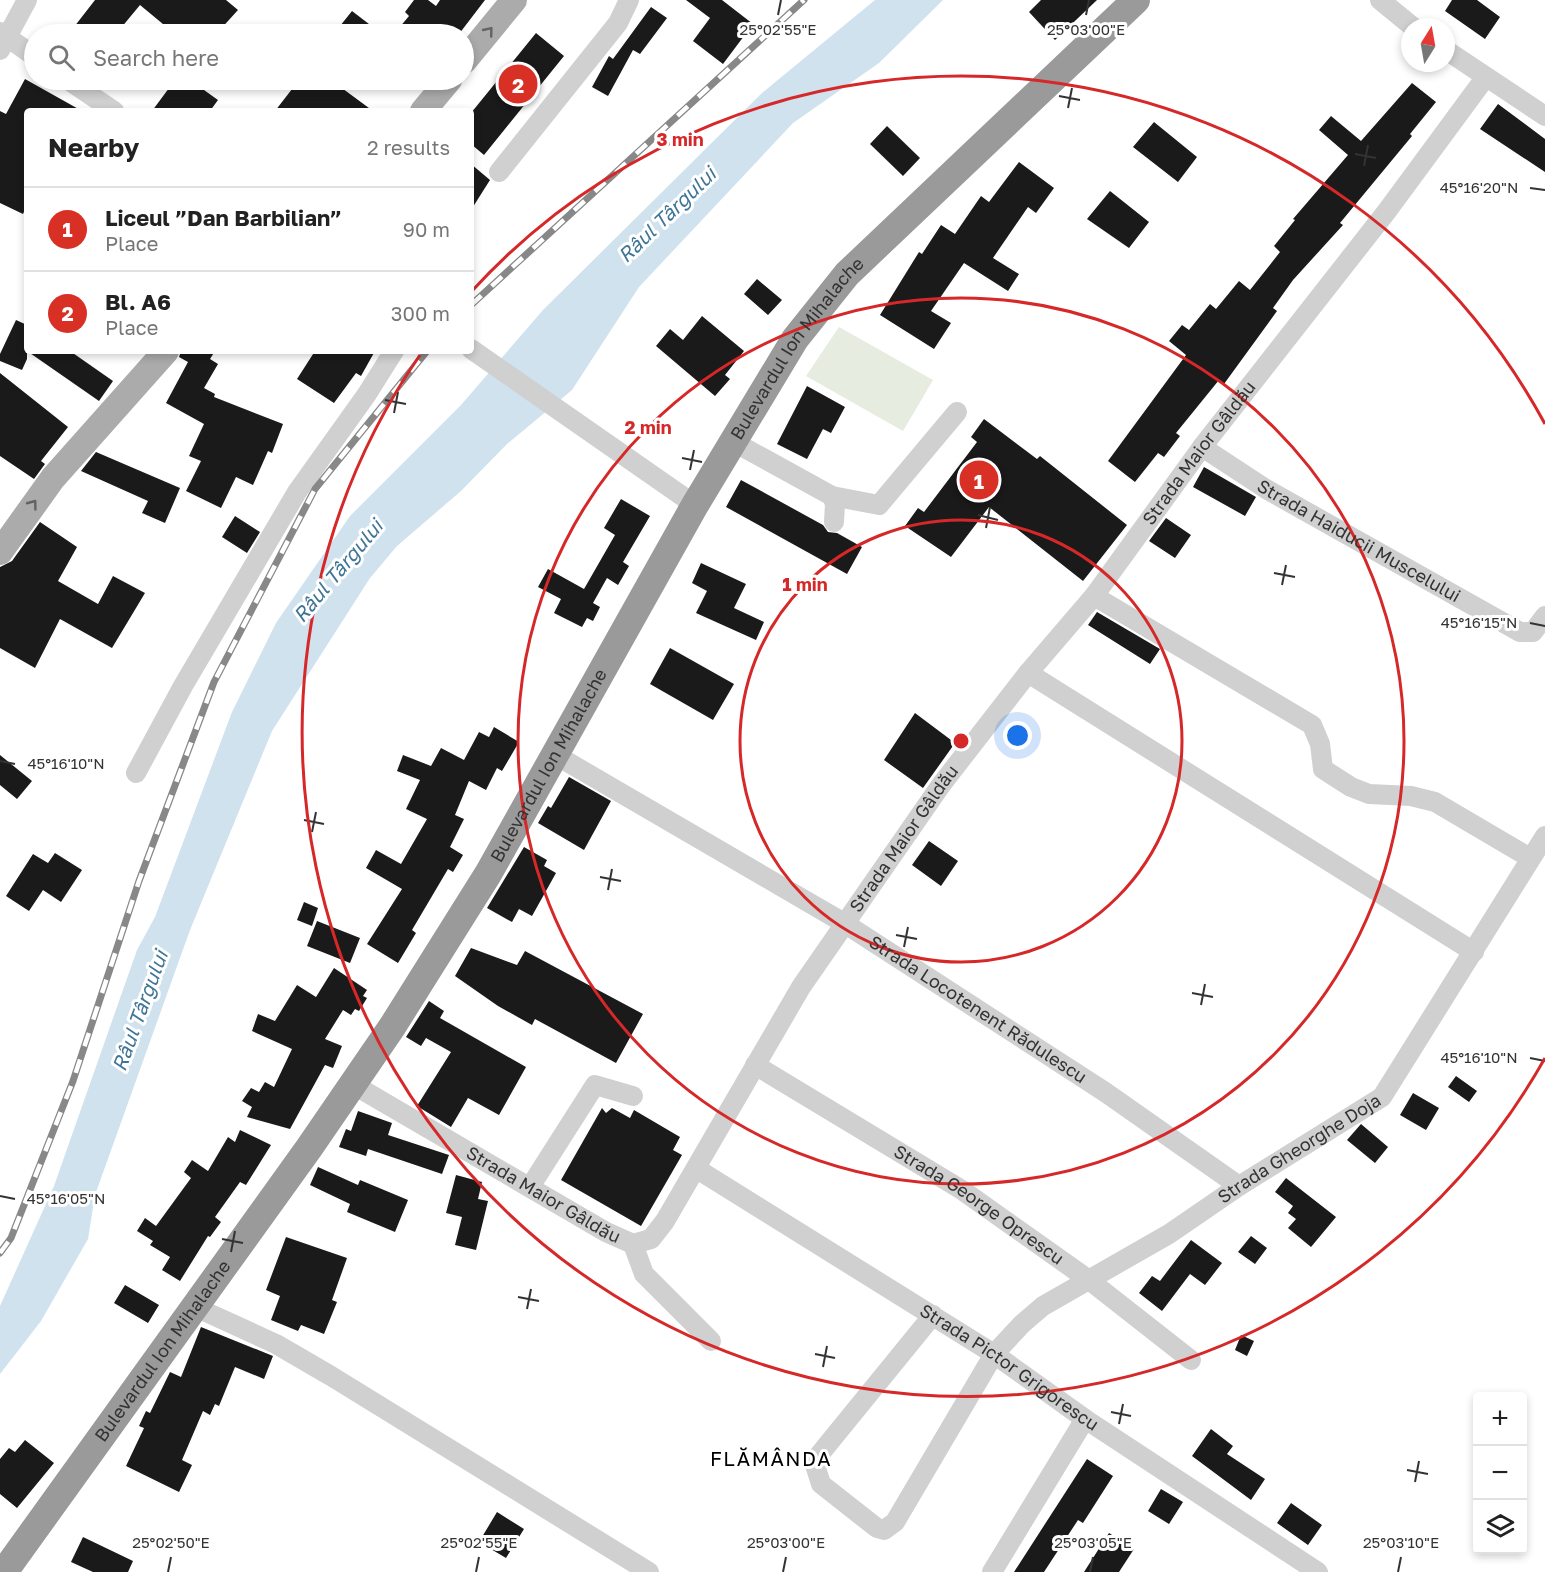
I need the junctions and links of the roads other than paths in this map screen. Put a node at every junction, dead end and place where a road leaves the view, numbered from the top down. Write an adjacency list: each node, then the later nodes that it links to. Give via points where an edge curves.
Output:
1 (27, 0): 7 (street)
2 (514, 0): 8 (main road, one-way to 2)
3 (629, 0): 17 (street, via 618,23)
4 (1136, 0): 22 (highway, Bulevardul Ion Mihalache, via 847,274 795,339)
5 (1380, 0): 6 (street)
6 (1402, 18)
7 (3, 40): 9 (street)
8 (474, 49)
9 (24, 51)
10 (1455, 56): 11 (street)
11 (1485, 78): 16 (street); 23 (street, Strada Maior Gâldău, via 1387,211)
12 (83, 90): 14 (street)
13 (441, 90): 15 (main road)
14 (110, 108)
15 (426, 108)
16 (1545, 116)
17 (499, 172)
18 (474, 351): 25 (street)
19 (163, 354): 27 (main road, one-way to 19, via 53,478)
20 (392, 354): 32 (street, via 297,492)
21 (957, 412): 24 (street, via 879,505)
22 (732, 441): 24 (street); 25 (highway, Bulevardul Ion Mihalache)
23 (1202, 447): 28 (street, Strada Maior Gâldău); 29 (street, Strada Haiducii Muscelului, via 1266,489 1520,632 1533,632)
24 (832, 496): 26 (street)
25 (695, 506): 31 (highway, Bulevardul Ion Mihalache)
26 (834, 522)
27 (0, 550)
28 (1094, 596): 30 (street, Strada Maior Gâldău); 34 (street, via 1312,725 1320,744 1323,769 1351,787 1369,794 1411,796 1435,802)
29 (1545, 616)
30 (1028, 673): 35 (street, Strada Maior Gâldău, via 941,785); 36 (street)
31 (554, 754): 35 (street, Strada Locotenent Rădulescu); 38 (highway, Bulevardul Ion Mihalache, via 488,874)
32 (136, 773)
33 (1545, 836): 34 (street, Strada Gheorghe Doja)
34 (1530, 858): 36 (street, Strada Gheorghe Doja)
35 (844, 923): 37 (street, Strada Maior Gâldău); 41 (street, Strada Locotenent Rădulescu, via 1105,1092)
36 (1474, 952): 41 (street, Strada Gheorghe Doja, via 1382,1097)
37 (755, 1065): 40 (street, Strada Maior Gâldău); 44 (street, Strada George Oprescu, via 962,1190)
38 (354, 1085): 42 (street, Strada Maior Gâldău); 45 (highway, Bulevardul Ion Mihalache)
39 (633, 1096): 42 (street, via 595,1085)
40 (697, 1169): 43 (street, Strada Maior Gâldău, via 651,1239); 46 (street, Strada Pictor Grigorescu)
41 (1239, 1186): 44 (street, Strada Gheorghe Doja, via 1169,1234)
42 (530, 1187): 43 (street, Strada Maior Gâldău)
43 (633, 1244): 47 (street, via 644,1274)
44 (1089, 1280): 48 (street, Strada Gheorghe Doja, via 1043,1306); 49 (street, Strada George Oprescu)
45 (195, 1307): 51 (highway, Bulevardul Ion Mihalache); 52 (street, via 276,1344 331,1376)
46 (933, 1315): 48 (street, Strada Pictor Grigorescu); 48 (street, Strada Gheorghe Doja, via 819,1455 815,1465 821,1484 878,1528 884,1530 895,1522)
47 (711, 1341)
48 (994, 1354): 50 (street, Strada Pictor Grigorescu)
49 (1191, 1360)
50 (1085, 1419): 53 (street); 54 (street, Strada Pictor Grigorescu)
51 (4, 1572)
52 (649, 1572)
53 (992, 1572)
54 (1318, 1572)

